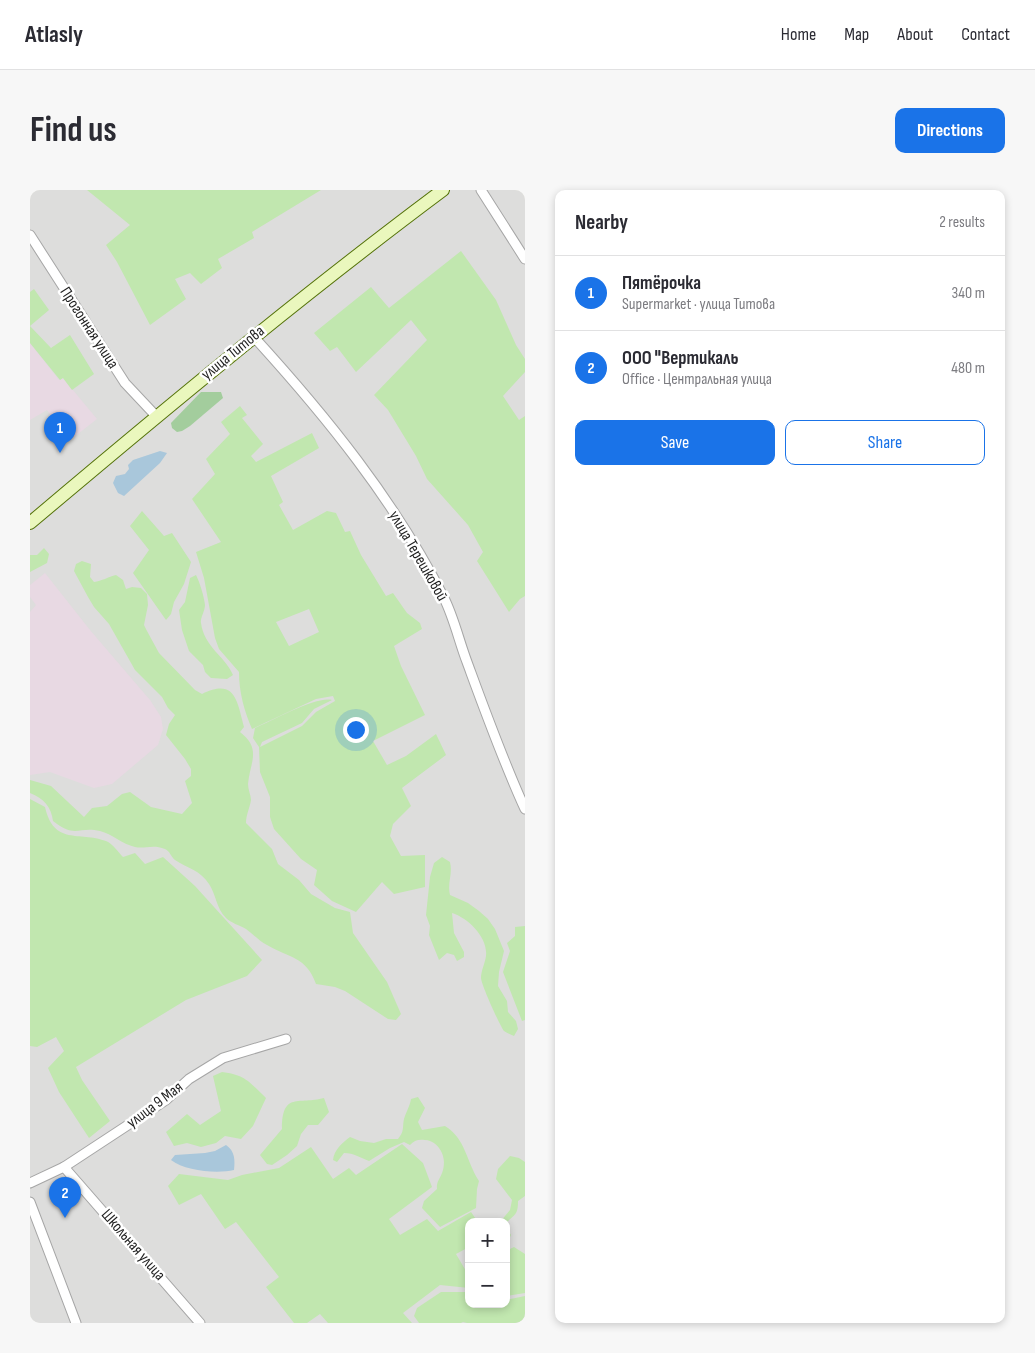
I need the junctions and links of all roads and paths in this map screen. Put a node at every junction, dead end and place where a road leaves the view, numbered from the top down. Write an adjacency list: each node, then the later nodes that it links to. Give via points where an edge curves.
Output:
1 (443, 190): 5 (main road, улица Титова)
2 (481, 190): 4 (street)
3 (30, 234): 6 (street, Прогонная улица, via 125,383)
4 (525, 259)
5 (253, 336): 6 (main road, улица Титова); 8 (street, улица Терешковой, via 338,435 406,530 445,600 466,662)
6 (156, 416): 7 (main road, улица Титова)
7 (30, 523)
8 (525, 809)
9 (286, 1039): 10 (street, улица 9 Мая, via 224,1058)
10 (64, 1167): 11 (street, улица 9 Мая); 14 (street, Школьная улица)
11 (30, 1183)
12 (30, 1202): 13 (street)
13 (76, 1323)
14 (200, 1323)

